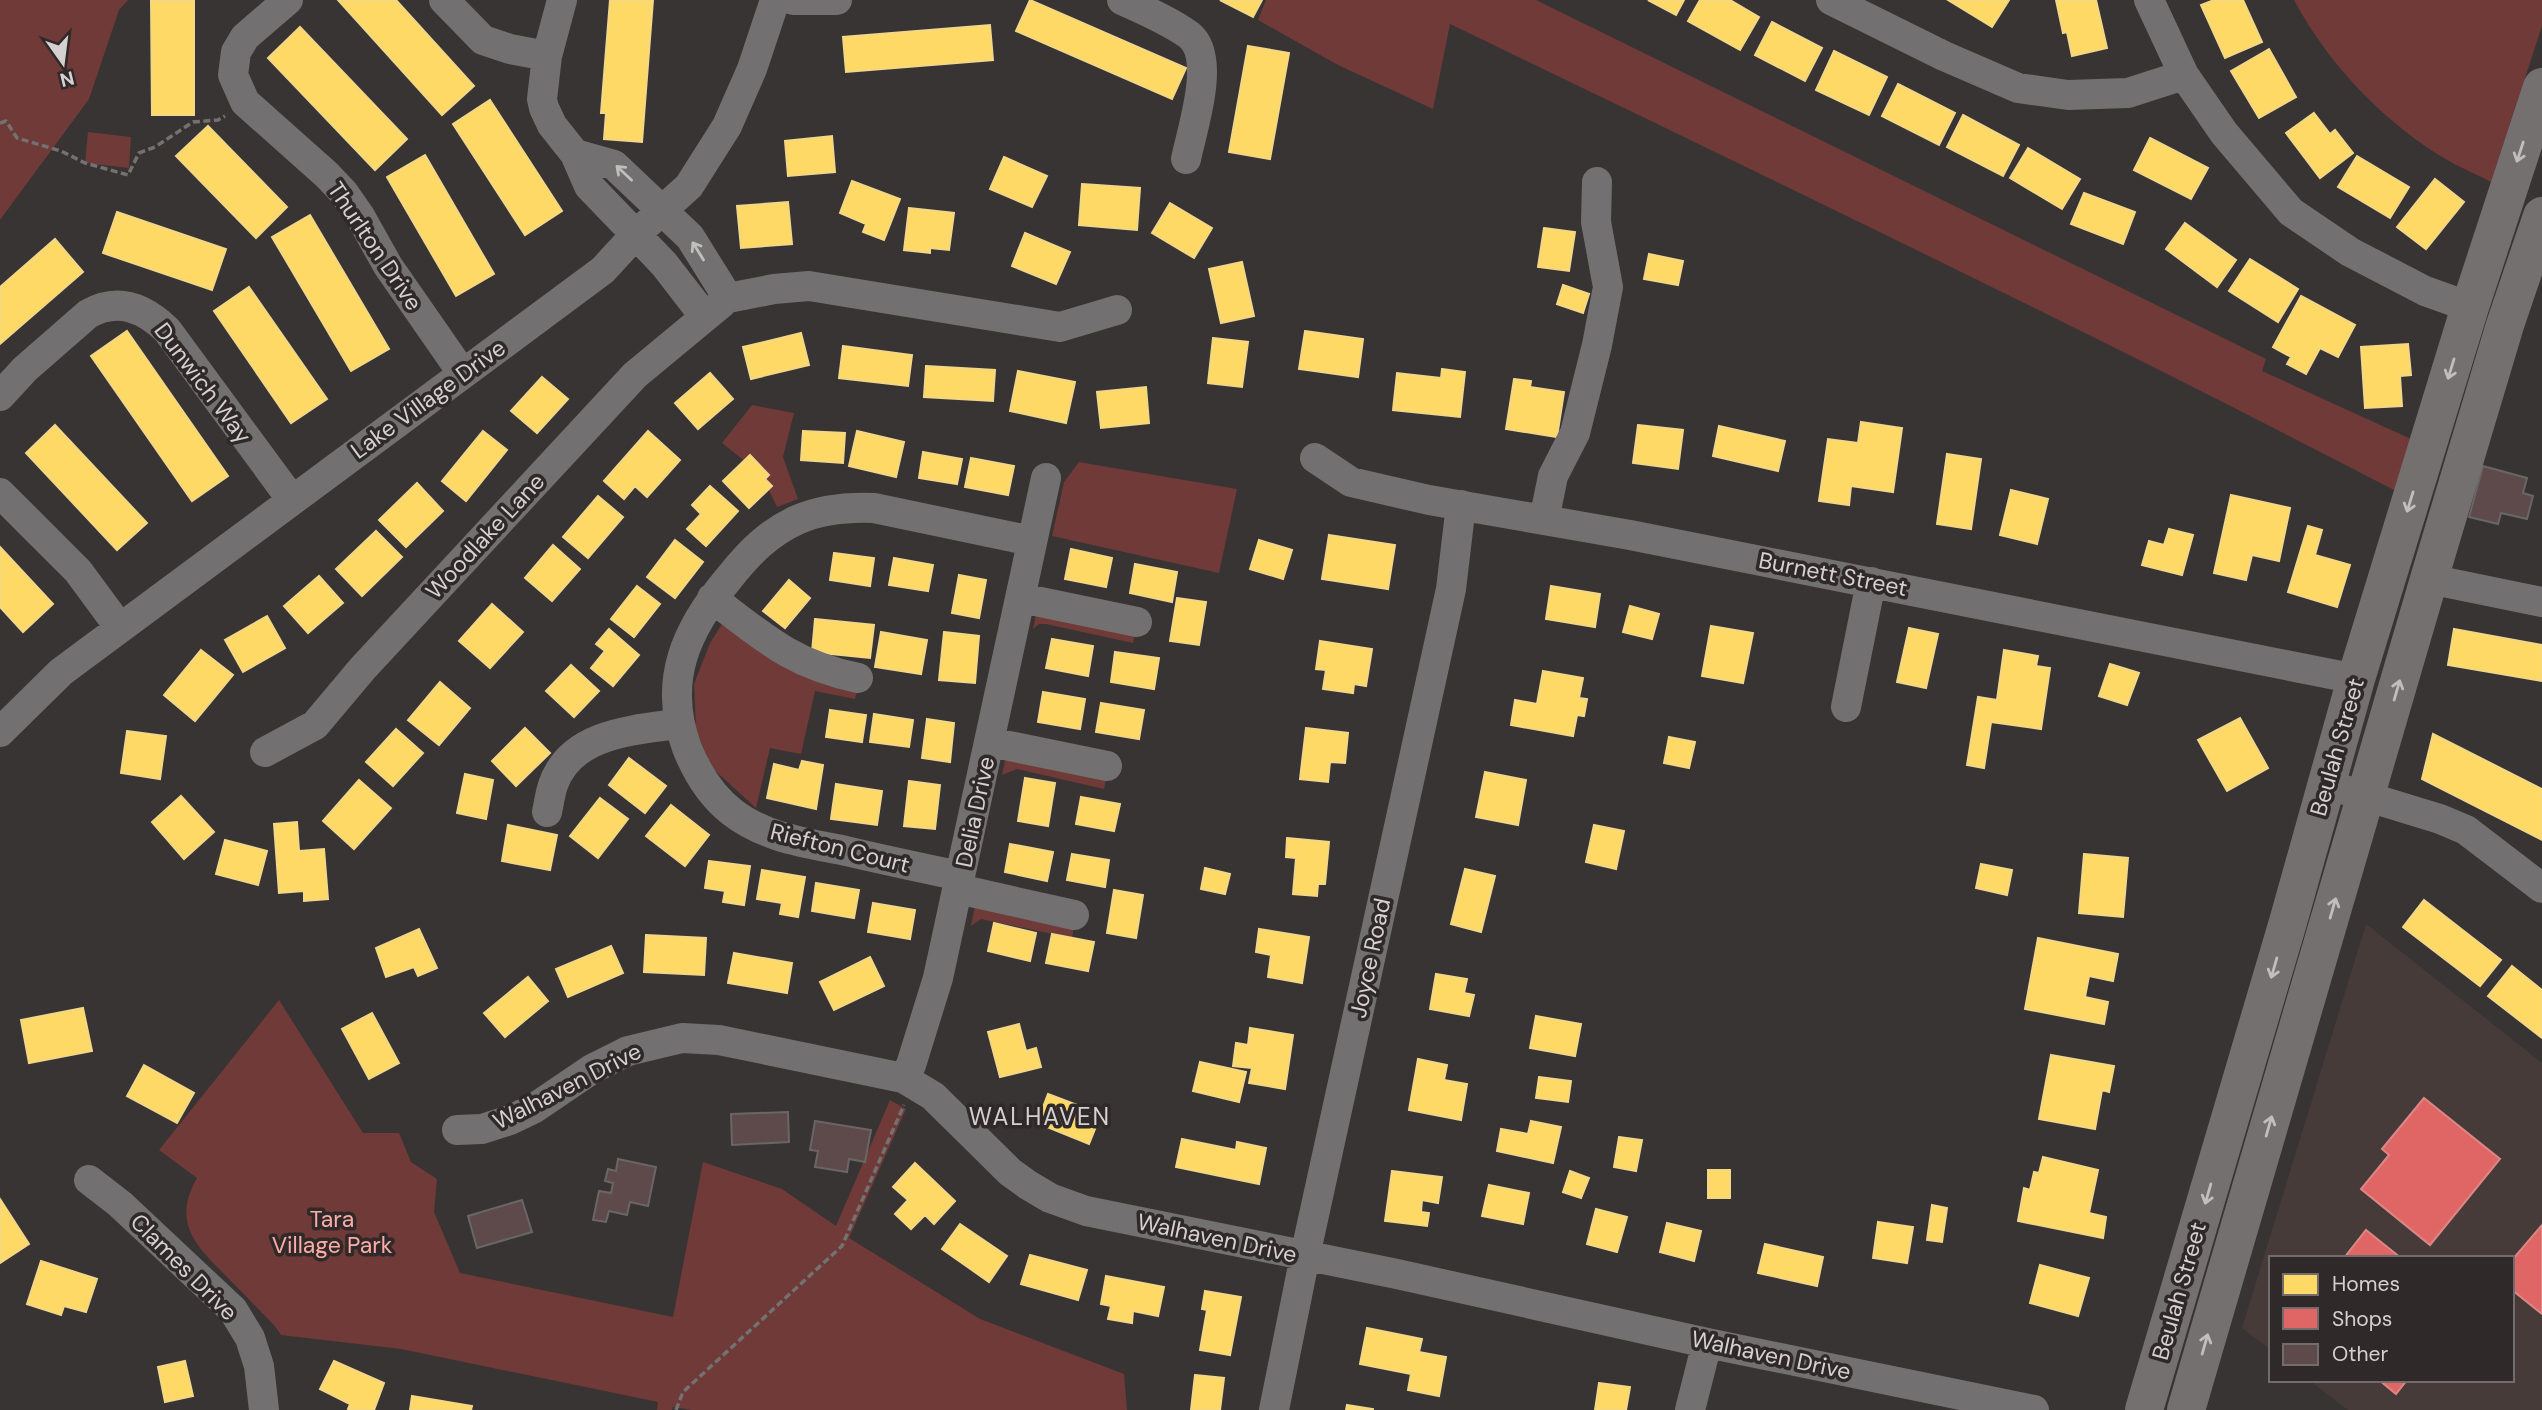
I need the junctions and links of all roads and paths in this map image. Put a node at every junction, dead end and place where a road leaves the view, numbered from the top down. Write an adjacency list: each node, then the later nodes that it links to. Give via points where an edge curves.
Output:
1 (288, 0): 13 (street, Thurlton Drive, via 245,37 236,52 233,75)
2 (444, 0): 10 (street, via 483,40)
3 (562, 0): 10 (street)
4 (775, 0): 18 (street, Lake Village Drive, via 727,126 689,186)
5 (793, 0): 6 (street)
6 (838, 0)
7 (1122, 0): 16 (street, via 1190,36 1202,56)
8 (1831, 0): 11 (street, via 2018,88 2068,95 2128,93)
9 (2149, 0): 11 (street)
10 (547, 56): 15 (street, via 544,108)
11 (2184, 75): 22 (street, via 2224,133 2291,212 2350,253 2425,291)
12 (2542, 87): 22 (main road, Beulah Street, one-way to 22)
13 (245, 102): 14 (path, via 218,120 193,122 139,153 128,175 17,138 6,121); 25 (street, Thurlton Drive, via 344,193)
14 (0, 123)
15 (575, 154): 18 (street, one-way to 15, via 614,164); 20 (street, via 589,186)
16 (1186, 159)
17 (1597, 182): 32 (street, via 1596,222 1608,287 1583,402 1553,476)
18 (662, 209): 20 (street, Lake Village Drive); 21 (street, one-way to 18, via 690,237)
19 (2542, 216): 34 (main road, Beulah Street)
20 (635, 235): 24 (street); 25 (street, Lake Village Drive, via 603,270)
21 (728, 298): 23 (street, Woodlake Lane, via 810,285 1060,327); 24 (street, Woodlake Lane)
22 (2470, 307): 42 (main road, Beulah Street, one-way to 42)
23 (1117, 310)
24 (705, 317): 47 (street, Woodlake Lane, via 635,375 315,725)
25 (463, 374): 30 (street, Lake Village Drive)
26 (0, 396): 30 (street, Dunwich Way, via 88,314 113,305 142,311 167,330)
27 (1315, 458): 31 (street, Burnett Street, via 1351,482)
28 (1046, 478): 33 (street, Delia Drive)
29 (0, 493): 40 (street, via 78,572)
30 (292, 500): 40 (street, Lake Village Drive)
31 (1461, 505): 32 (street, Burnett Street); 58 (street, Joyce Road, via 1451,589)
32 (1544, 520): 35 (street, Burnett Street)
33 (1032, 541): 36 (street, Riefton Court, via 874,508 827,510 796,520 767,538); 37 (street, Delia Drive)
34 (2429, 579): 38 (street); 50 (main road, Beulah Street, one-way to 34)
35 (1871, 582): 42 (street, Burnett Street); 43 (street)
36 (712, 598): 41 (street, via 790,655 824,671); 44 (street, Riefton Court, via 692,629 679,665)
37 (1021, 598): 39 (street); 46 (street, Delia Drive)
38 (2542, 602)
39 (1137, 622)
40 (120, 628): 45 (street, Lake Village Drive, via 61,672)
41 (858, 678)
42 (2356, 679): 49 (main road, Beulah Street)
43 (1846, 707)
44 (678, 724): 51 (street, via 618,732 582,748 554,783); 52 (street, Riefton Court, via 707,786 747,822 782,837)
45 (0, 732)
46 (990, 742): 48 (street); 52 (street, Delia Drive)
47 (265, 752)
48 (1107, 766)
49 (2325, 784): 50 (street); 65 (main road, Beulah Street, one-way to 65)
50 (2366, 796): 53 (street, via 2466,830); 66 (main road, Beulah Street, one-way to 50)
51 (547, 812)
52 (959, 883): 54 (street, Riefton Court); 55 (street, Delia Drive)
53 (2542, 888)
54 (1074, 915)
55 (908, 1081): 56 (street, Walhaven Drive, via 719,1040 682,1038 646,1045 608,1060 510,1120 482,1129); 58 (street, Walhaven Drive, via 933,1096 1010,1172 1050,1198 1086,1211); 61 (path, via 842,1246 683,1392)
56 (457, 1130)
57 (89, 1180): 60 (street, Clames Drive, via 233,1310 250,1338 259,1366)
58 (1305, 1256): 59 (street, Walhaven Drive); 62 (street, Joyce Road)
59 (1707, 1343): 63 (street); 64 (street, Walhaven Drive)
60 (264, 1410)
61 (676, 1410)
62 (1274, 1410)
63 (1690, 1410)
64 (2034, 1410)
65 (2144, 1410)
66 (2186, 1410)

